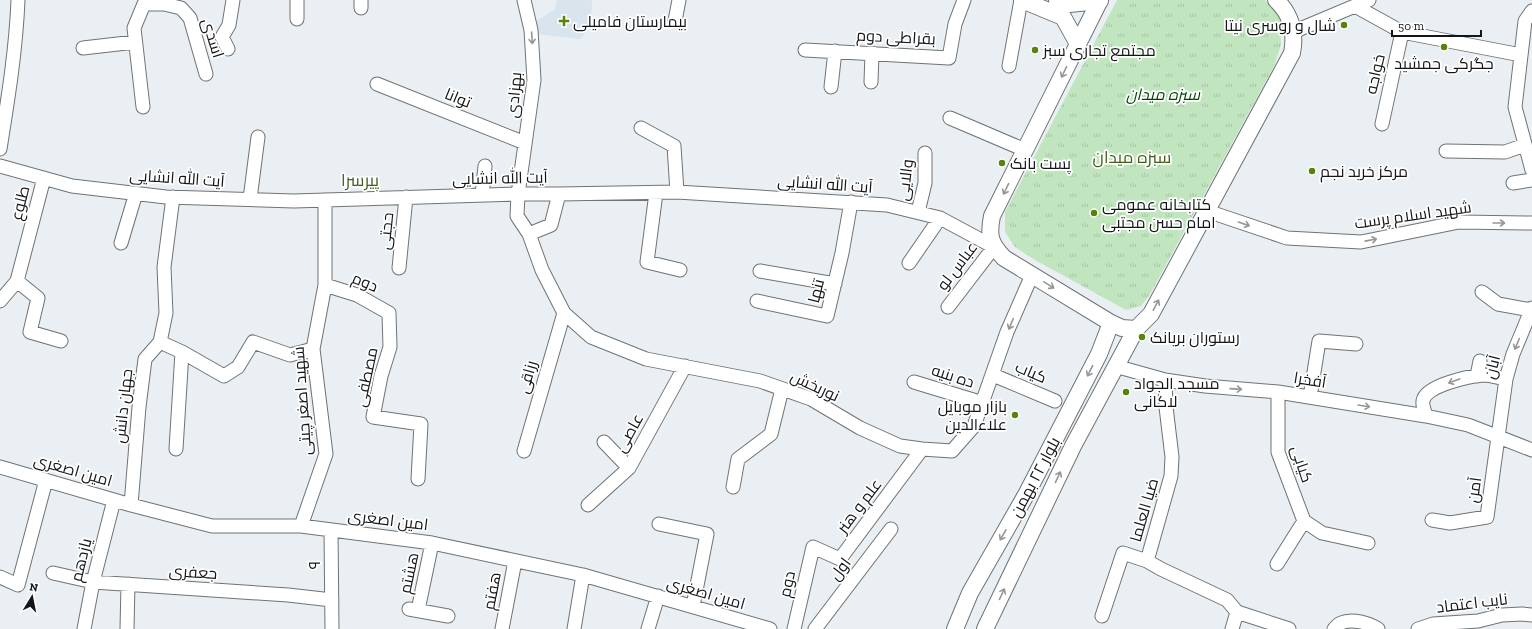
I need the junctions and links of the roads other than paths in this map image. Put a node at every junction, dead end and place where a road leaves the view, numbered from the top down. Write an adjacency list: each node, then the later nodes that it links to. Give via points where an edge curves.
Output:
1 (18, 0): 30 (street, via 17,27)
2 (233, 0): 24 (street, via 230,25 222,37)
3 (297, 0): 16 (street)
4 (524, 0): 40 (street, بهزادی, one-way to 40, via 531,30 534,80)
5 (679, 0): 17 (street)
6 (964, 0): 27 (street, بقراطی دوم, via 955,24 949,58)
7 (1021, 0): 18 (main road, via 1063,17); 29 (street)
8 (1057, 0): 13 (main road, via 1069,4)
9 (1100, 0): 13 (main road); 22 (main road)
10 (1276, 0): 19 (main road, via 1288,13)
11 (1369, 0): 14 (street)
12 (164, 2): 21 (street, اسدی, via 144,4 134,28); 31 (street, اسدی, via 181,8 190,18)
13 (1079, 3): 18 (main road, via 1084,10 1084,16 1079,22)
14 (1355, 6): 19 (street); 20 (street)
15 (1532, 11): 28 (street, via 1525,21)
16 (297, 19)
17 (675, 21)
18 (1067, 23): 22 (main road)
19 (1293, 32): 63 (main road, via 1290,58)
20 (1402, 32): 28 (street); 37 (street, خواجه)
21 (135, 42): 23 (street); 35 (street, اسدی)
22 (1078, 44): 43 (main road, one-way to 43)
23 (83, 48)
24 (228, 49)
25 (805, 50): 26 (street, بقراطی دوم)
26 (836, 51): 27 (street, بقراطی دوم); 34 (street)
27 (872, 53): 32 (street)
28 (1521, 55): 41 (street, via 1515,107)
29 (1009, 66)
30 (6, 74): 42 (street)
31 (206, 74)
32 (871, 82)
33 (377, 84): 40 (street, توانا)
34 (831, 87)
35 (143, 107)
36 (950, 118): 43 (street)
37 (1382, 124)
38 (641, 128): 52 (street, via 674,146)
39 (258, 137): 60 (street)
40 (525, 143): 55 (street, بهزادی)
41 (1525, 145): 44 (street, via 1505,152); 48 (street)
42 (0, 149)
43 (1025, 150): 69 (main road, one-way to 69, via 992,216 989,232)
44 (1446, 151)
45 (925, 153): 64 (street, والایی, via 925,183)
46 (0, 166): 49 (street, آیت الله انشایی)
47 (485, 166): 57 (street)
48 (1532, 170)
49 (44, 178): 53 (street, آیت الله انشایی, via 72,186); 75 (street, طلوع)
50 (1532, 180): 51 (street)
51 (1513, 183)
52 (677, 192): 54 (street, آیت الله انشایی); 62 (street, آیت الله انشایی)
53 (136, 193): 58 (street, آیت الله انشایی); 68 (street)
54 (656, 193): 56 (street, آیت الله انشایی); 72 (street, via 647,262)
55 (518, 194): 56 (street, آیت الله انشایی); 57 (street, آیت الله انشایی); 67 (street, نوربخش, via 517,216)
56 (559, 194): 67 (street, via 551,225)
57 (482, 195): 59 (street, آیت الله انشایی)
58 (173, 197): 60 (street, آیت الله انشایی); 88 (street, جهان دانش, via 164,267 166,313)
59 (406, 197): 61 (street, آیت الله انشایی); 71 (street, حجتی)
60 (250, 199): 61 (street, آیت الله انشایی)
61 (325, 200): 77 (street, شهید اصغر چیتی)
62 (851, 202): 64 (street, آیت الله انشایی, via 887,205); 76 (street, تنها)
63 (1207, 211): 66 (street, شهید اسلام پرست, one-way to 66, via 1287,238 1361,242 1459,222); 86 (main road, one-way to 63, via 1151,314)
64 (918, 212): 65 (street, آیت الله انشایی)
65 (940, 218): 69 (street, آیت الله انشایی); 70 (street)
66 (1532, 223)
67 (529, 234): 84 (street, نوربخش, via 542,270)
68 (121, 243)
69 (994, 247): 74 (main road, via 1004,258); 81 (street, عباس لو)
70 (908, 263)
71 (399, 268)
72 (680, 270)
73 (760, 271): 76 (street)
74 (1032, 275): 85 (main road, one-way to 85); 96 (street, نوربخش, one-way to 96, via 1007,332)
75 (17, 281): 79 (street, طلوع); 87 (street, via 38,298 30,332)
76 (835, 284): 80 (street, تنها, via 827,316)
77 (325, 286): 83 (street, دوم, via 358,295); 91 (street, شهید اصغر چیتی)
78 (1482, 292): 82 (street, via 1498,304)
79 (0, 301)
80 (757, 301)
81 (948, 307)
82 (1532, 309): 98 (street, آبان, one-way to 98, via 1513,354)
83 (389, 313): 116 (street, مصطفی, via 390,347 373,417 421,424)
84 (564, 313): 95 (street, نوربخش, via 591,337 646,359); 112 (street, رزاقی)
85 (1111, 323): 86 (main road, via 1122,328); 90 (main road, بلوار ۲۲ بهمن)
86 (1136, 329): 93 (main road, بلوار ۲۲ بهمن)
87 (61, 341)
88 (160, 342): 92 (street); 119 (street, جهان دانش, via 145,359)
89 (1356, 344): 103 (street, via 1319,341)
90 (1104, 345): 93 (main road, via 1109,340 1118,340 1123,346); 121 (main road, بلوار ۲۲ بهمن, one-way to 121)
91 (313, 349): 92 (street, via 290,355 253,342 238,367 224,376); 125 (street, شهید اصغر چیتی, via 326,454)
92 (182, 352): 109 (street)
93 (1119, 360): 99 (street, آفخرا); 126 (main road, بلوار ۲۲ بهمن, one-way to 93)
94 (1480, 361): 97 (street)
95 (685, 366): 101 (street, نوربخش, via 760,381); 114 (street, عاصی)
96 (993, 375): 104 (street, کیاب); 105 (street, نوربخش)
97 (1477, 376): 98 (street); 106 (street, one-way to 106, via 1461,378 1419,397)
98 (1506, 379): 107 (street, آبان)
99 (1165, 380): 102 (street, آفخرا, one-way to 102); 133 (street, ضیا العلما, via 1172,457 1171,476)
100 (914, 382): 105 (street, ده بنیه)
101 (782, 389): 110 (street, نوربخش, via 811,399 860,428 900,446); 117 (street, via 771,434 738,459)
102 (1278, 392): 103 (street, آفخرا); 123 (street, کیابی, via 1278,452)
103 (1310, 397): 106 (street, آفخرا, one-way to 106)
104 (1055, 401)
105 (983, 403): 110 (street, نوربخش, via 974,426 952,451)
106 (1426, 416): 107 (street, آفخرا, via 1468,425)
107 (1498, 437): 111 (street, آفخرا); 122 (street, آمن, via 1487,517 1450,523)
108 (604, 442): 114 (street)
109 (176, 449)
110 (922, 449): 131 (street, علم و هنر, via 840,559)
111 (1532, 450)
112 (524, 451)
113 (0, 467): 115 (street, امین اصغری)
114 (629, 468): 120 (street, عاصی)
115 (46, 480): 118 (street, امین اصغری); 137 (street, via 18,585)
116 (418, 480)
117 (733, 487)
118 (114, 500): 119 (street, امین اصغری); 138 (street, یازدهم)
119 (131, 505): 125 (street, امین اصغری, via 212,526)
120 (588, 505)
121 (1014, 516): 126 (main road); 157 (main road, بلوار ۲۲ بهمن, one-way to 157, via 970,592)
122 (1432, 520)
123 (1304, 521): 130 (street, via 1322,533); 134 (street)
124 (659, 524): 142 (street, via 707,534)
125 (301, 526): 128 (street, امین اصغری)
126 (1034, 526): 158 (main road, بلوار ۲۲ بهمن, one-way to 126)
127 (891, 529): 156 (street, اول)
128 (331, 530): 129 (street, امین اصغری); 141 (street, ۹)
129 (432, 543): 132 (street, امین اصغری); 145 (street, هشتم, via 414,609)
130 (1368, 543)
131 (813, 547): 155 (street, دوم)
132 (515, 561): 136 (street, امین اصغری); 151 (street, هفتم)
133 (1147, 561): 143 (street, ضیا العلما, via 1227,600); 146 (street, via 1123,553)
134 (1277, 564)
135 (53, 573): 138 (street, جعفری)
136 (583, 575): 140 (street, امین اصغری); 152 (street)
137 (0, 577)
138 (93, 582): 139 (street, جعفری); 148 (street, یازدهم)
139 (128, 584): 141 (street, جعفری); 149 (street)
140 (658, 596): 142 (street, امین اصغری); 153 (street)
141 (332, 600): 150 (street, ۹)
142 (692, 606): 154 (street, امین اصغری)
143 (1237, 612): 147 (street, ضیا العلما); 159 (street)
144 (1532, 615): 162 (street, نایب اعتماد, via 1502,615 1478,622 1432,624)
145 (448, 616)
146 (1102, 616)
147 (1281, 628)
148 (84, 629)
149 (127, 629)
150 (332, 629)
151 (502, 629)
152 (574, 629)
153 (648, 629)
154 (770, 629)
155 (794, 629)
156 (815, 629)
157 (955, 629)
158 (985, 629)
159 (1232, 629)
160 (1334, 629): 161 (street, via 1340,623 1350,621)
161 (1378, 629)
162 (1418, 629)

